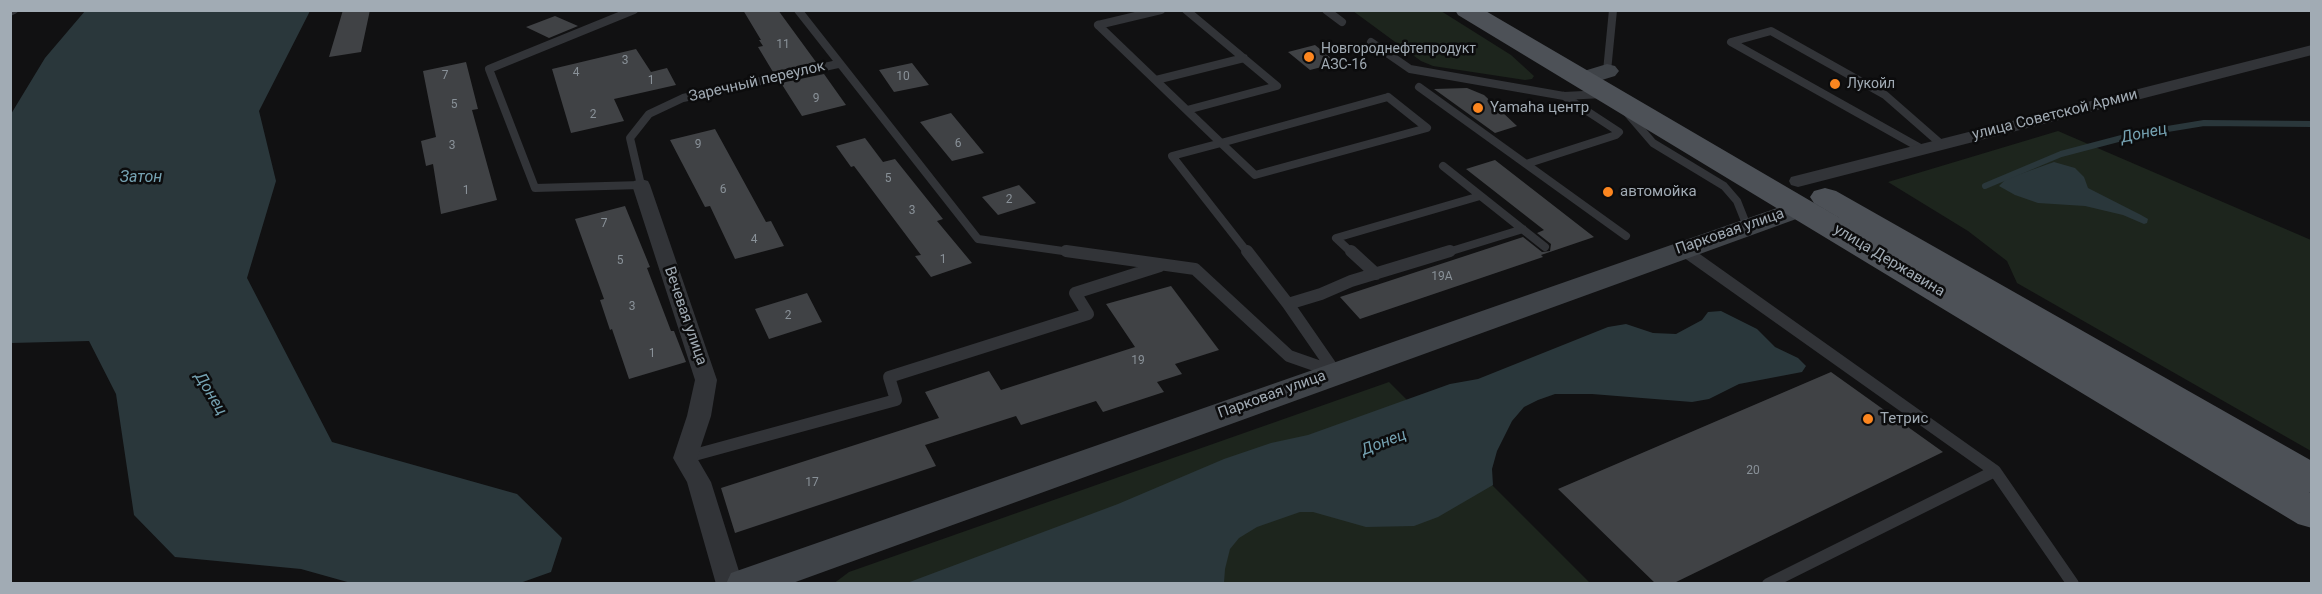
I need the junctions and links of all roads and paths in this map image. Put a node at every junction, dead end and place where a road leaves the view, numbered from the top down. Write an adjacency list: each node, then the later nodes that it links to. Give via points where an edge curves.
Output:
1 (634, 10): 23 (lane, via 489,69 535,188)
2 (798, 10): 13 (lane)
3 (1161, 10): 14 (lane, via 1098,25)
4 (1186, 10): 12 (lane)
5 (1326, 10): 9 (lane)
6 (1466, 10): 16 (main road, улица Державина)
7 (1499, 10): 16 (main road, улица Державина)
8 (1613, 10): 16 (lane)
9 (1342, 22)
10 (1371, 42): 16 (lane, via 1410,69)
11 (2312, 50): 19 (street, улица Советской Армии)
12 (1244, 58): 14 (lane); 17 (lane, via 1277,86)
13 (838, 64): 23 (lane, Заречный переулок, via 683,98 649,114 630,138); 31 (lane, via 978,239)
14 (1156, 80): 17 (lane)
15 (1419, 87): 21 (lane)
16 (1596, 88): 21 (lane, via 1618,132 1616,135); 24 (main road, улица Державина); 26 (lane, via 1653,143 1725,186 1737,201)
17 (1187, 110): 18 (lane)
18 (1221, 142): 18 (lane, via 1388,97 1427,128 1256,176); 33 (lane, via 1172,156)
19 (1941, 144): 20 (street, улица Советской Армии); 20 (lane, via 1885,95 1771,31 1731,42)
20 (1922, 149): 24 (street, улица Советской Армии)
21 (1526, 164): 28 (lane)
22 (1443, 166): 25 (lane)
23 (641, 185): 35 (street, Вечевая улица, via 706,380)
24 (1799, 194): 26 (street, Парковая улица); 37 (main road, улица Державина); 38 (main road, улица Державина)
25 (1480, 196): 27 (lane); 32 (lane, via 1336,238)
26 (1747, 226): 30 (street, Парковая улица)
27 (1523, 229): 29 (lane); 32 (lane)
28 (1626, 236)
29 (1545, 247)
30 (1682, 249): 34 (street, Парковая улица); 36 (lane)
31 (1163, 265): 34 (lane, via 1195,269 1289,356); 35 (lane, via 1075,293 1088,314 889,377 896,400)
32 (1376, 274): 33 (lane)
33 (1288, 304): 34 (lane)
34 (1335, 372): 40 (street, Парковая улица)
35 (685, 458): 39 (street, via 699,482)
36 (1995, 471): 41 (lane); 42 (lane)
37 (2311, 479)
38 (2312, 513)
39 (730, 584)
40 (745, 584)
41 (1768, 584)
42 (2073, 584)

